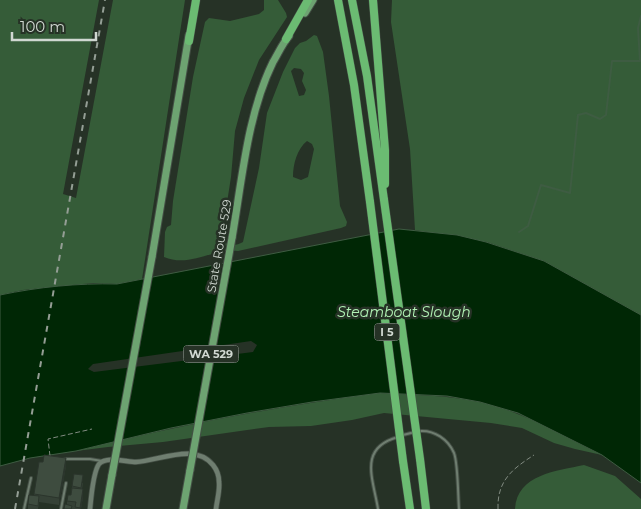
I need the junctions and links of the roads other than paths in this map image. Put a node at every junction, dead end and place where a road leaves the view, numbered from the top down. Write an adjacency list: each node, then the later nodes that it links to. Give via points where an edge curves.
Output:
1 (194, 0): 8 (highway)
2 (308, 0): 7 (highway)
3 (313, 0): 7 (main road, State Route 529 / WA 529)
4 (338, 0): 21 (highway, I 5, bridge, via 354,85)
5 (352, 0): 9 (highway, I 5, via 367,76)
6 (373, 0): 9 (highway, via 385,150)
7 (286, 39): 18 (main road, State Route 529 / WA 529, bridge, via 271,67 249,135)
8 (189, 42): 17 (main road, bridge)
9 (384, 200): 22 (highway, I 5, bridge)
10 (62, 459): 11 (lane)
11 (103, 462): 16 (street, via 98,467); 19 (street, via 138,462 196,454 216,469 219,480)
12 (31, 478): 14 (lane)
13 (66, 483): 15 (lane)
14 (24, 509)
15 (61, 509)
16 (90, 509)
17 (106, 509)
18 (183, 509)
19 (216, 509)
20 (378, 509): 23 (lane, via 370,464 373,452 392,438 421,430 443,438 454,454)
21 (410, 509)
22 (426, 509)
23 (459, 509)

